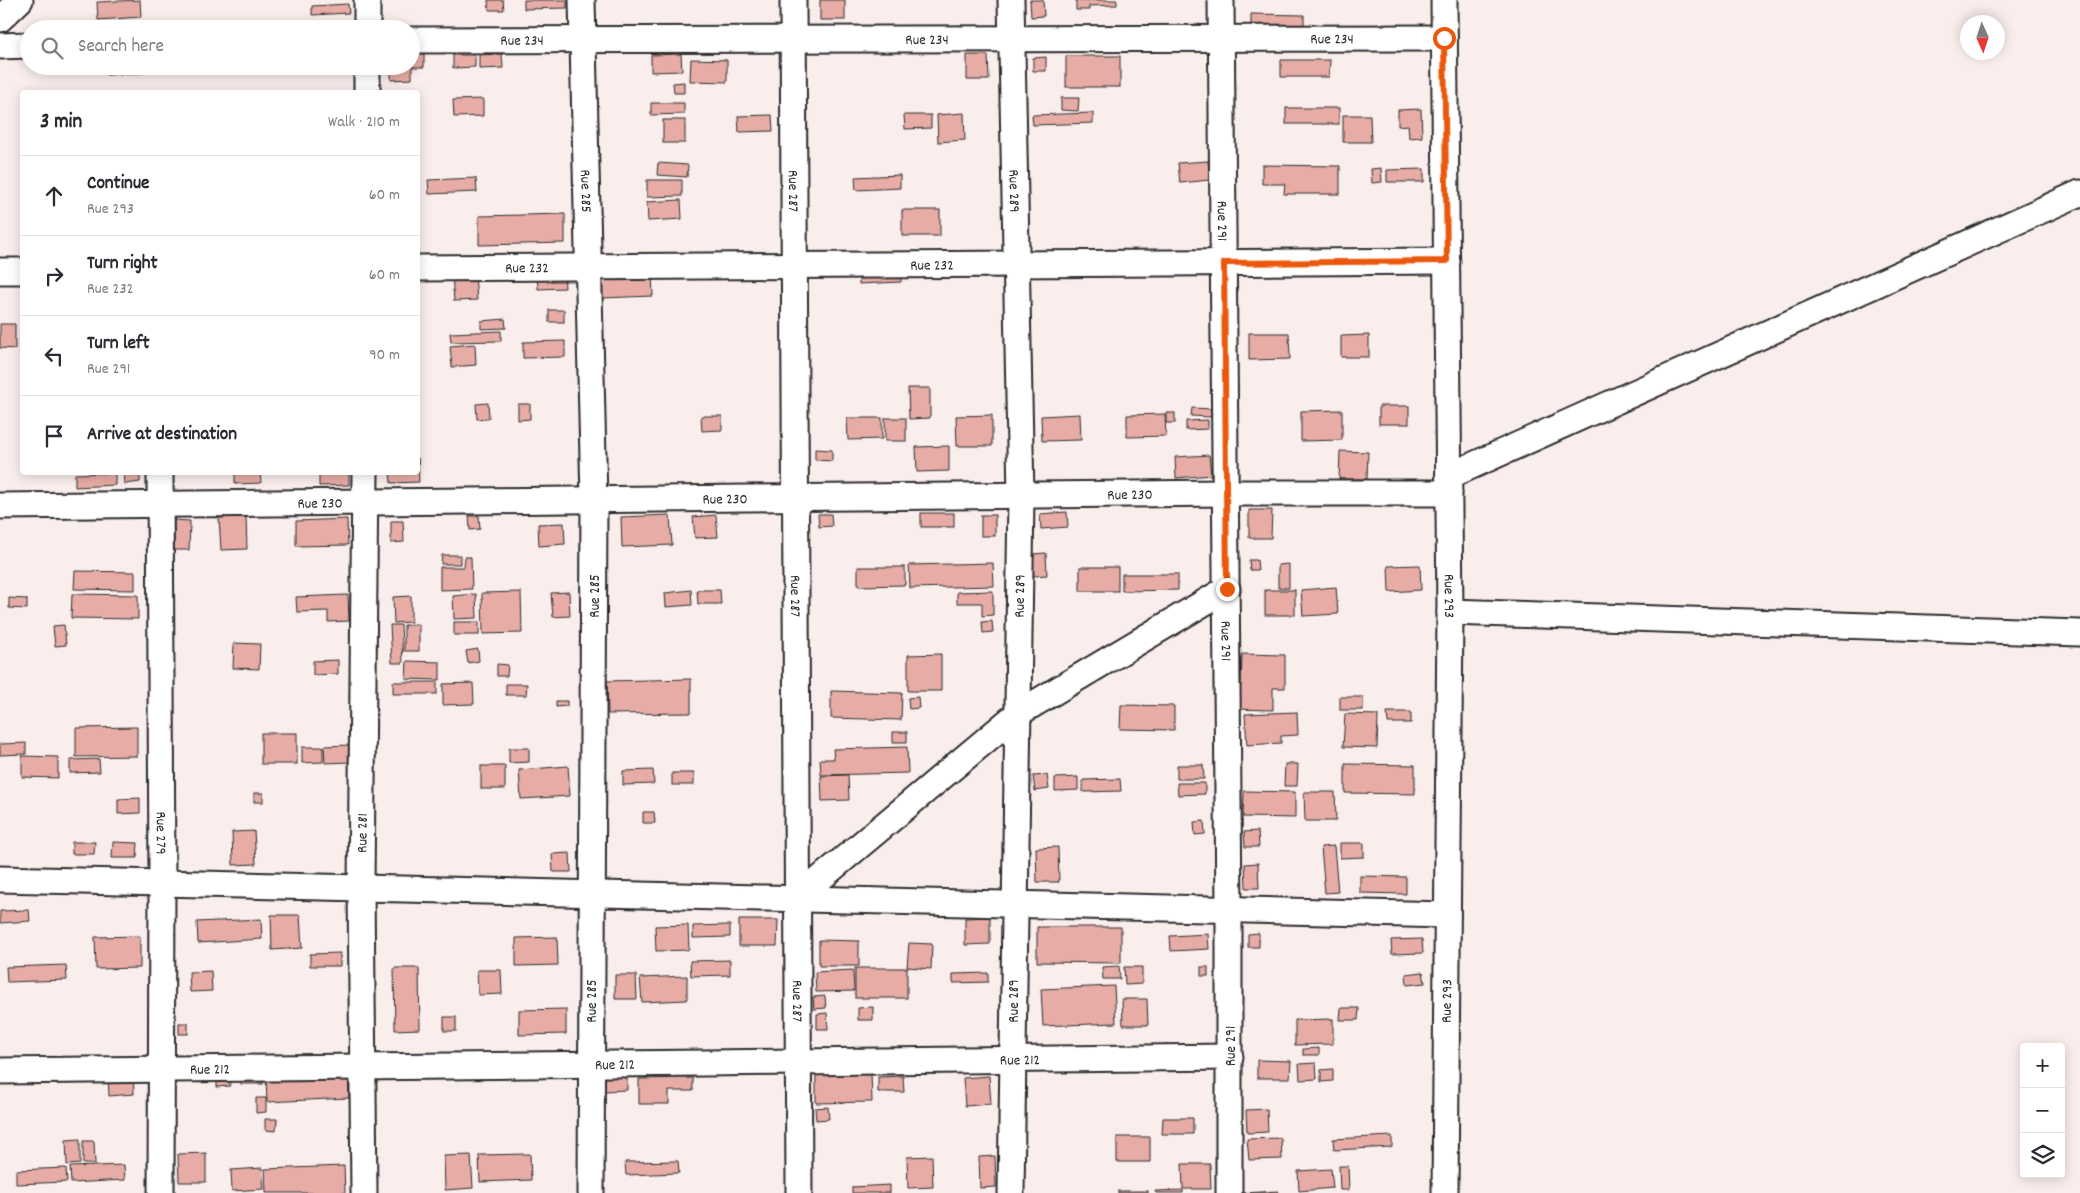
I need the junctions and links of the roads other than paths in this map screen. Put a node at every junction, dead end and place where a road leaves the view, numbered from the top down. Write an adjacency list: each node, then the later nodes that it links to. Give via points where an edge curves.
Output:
1 (20, 0): 8 (street)
2 (367, 0): 9 (street)
3 (582, 0): 15 (street, Rue 285)
4 (793, 0): 11 (street, Rue 287)
5 (1011, 0): 12 (street, Rue 289)
6 (1221, 0): 13 (street, Rue 291)
7 (1444, 0): 10 (street, Rue 293)
8 (0, 19)
9 (367, 20)
10 (1444, 38): 13 (street, Rue 234); 21 (street, Rue 293)
11 (793, 39): 12 (street, Rue 234); 15 (street, Rue 234); 24 (street, Rue 287)
12 (1012, 39): 13 (street, Rue 234); 23 (street, Rue 289)
13 (1222, 39): 22 (street, Rue 291)
14 (420, 40): 15 (street, Rue 234)
15 (583, 40): 25 (street, Rue 285)
16 (20, 45): 17 (street)
17 (0, 46)
18 (367, 75): 19 (street)
19 (366, 90)
20 (2080, 193): 31 (street)
21 (1447, 261): 22 (street, Rue 232); 31 (street, Rue 293)
22 (1224, 263): 23 (street, Rue 232); 32 (street, Rue 291)
23 (1016, 264): 24 (street, Rue 232); 33 (street, Rue 289)
24 (796, 266): 25 (street, Rue 232); 34 (street, Rue 287)
25 (588, 267): 26 (street, Rue 232); 35 (street, Rue 285)
26 (420, 268)
27 (0, 271): 28 (street)
28 (20, 271)
29 (160, 475): 37 (street, Rue 279)
30 (365, 475): 36 (street, Rue 281)
31 (1449, 484): 32 (street, Rue 230); 40 (street, Rue 293)
32 (1226, 493): 33 (street, Rue 230); 39 (street, Rue 291)
33 (1020, 496): 34 (street, Rue 230); 42 (street, Rue 289)
34 (795, 498): 35 (street, Rue 230); 47 (street, Rue 287)
35 (594, 500): 36 (street, Rue 230); 46 (street, Rue 285)
36 (365, 502): 37 (street, Rue 230); 45 (street, Rue 281)
37 (160, 505): 38 (street, Rue 230); 44 (street, Rue 279)
38 (0, 506)
39 (1227, 589): 42 (street); 49 (street, Rue 291)
40 (1450, 612): 41 (street); 50 (street, Rue 293)
41 (2080, 633)
42 (1017, 714): 47 (street); 48 (street, Rue 289)
43 (0, 879): 44 (street)
44 (162, 883): 45 (street); 56 (street, Rue 279)
45 (361, 888): 46 (street); 55 (street, Rue 281)
46 (592, 893): 47 (street); 54 (street, Rue 285)
47 (797, 898): 48 (street); 53 (street, Rue 287)
48 (1014, 904): 49 (street); 52 (street, Rue 289)
49 (1230, 911): 50 (street); 51 (street, Rue 291)
50 (1447, 915): 64 (street, Rue 293)
51 (1230, 1057): 52 (street, Rue 212); 63 (street, Rue 291)
52 (1013, 1059): 53 (street, Rue 212); 62 (street, Rue 289)
53 (798, 1062): 54 (street, Rue 212); 61 (street, Rue 287)
54 (591, 1064): 55 (street, Rue 212); 60 (street, Rue 285)
55 (363, 1067): 56 (street, Rue 212); 59 (street, Rue 281)
56 (161, 1069): 57 (street, Rue 212); 58 (street, Rue 279)
57 (0, 1071)
58 (161, 1193)
59 (364, 1193)
60 (591, 1193)
61 (798, 1193)
62 (1011, 1193)
63 (1229, 1193)
64 (1444, 1193)

